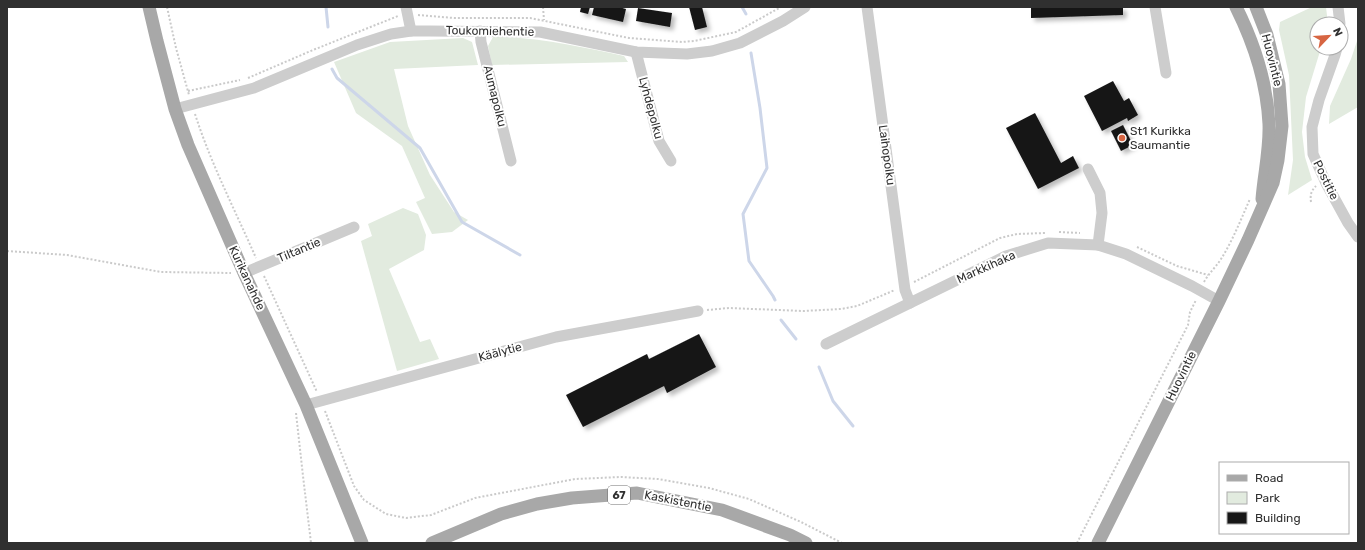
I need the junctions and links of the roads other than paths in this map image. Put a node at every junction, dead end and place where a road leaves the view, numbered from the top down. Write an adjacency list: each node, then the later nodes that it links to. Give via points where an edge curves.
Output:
1 (149, 7): 13 (main road, Kurikanahde)
2 (406, 7): 8 (street)
3 (805, 7): 10 (street, Toukomiehentie, via 740,43 712,51 687,54)
4 (867, 7): 23 (street, Laihopolku, via 905,290)
5 (1155, 7): 12 (street)
6 (1256, 7): 17 (main road, Huovintie, via 1267,35 1279,84 1282,126 1273,183)
7 (1240, 8): 17 (main road, Huovintie, via 1265,85 1269,124)
8 (411, 31): 9 (street, Toukomiehentie); 13 (street, Toukomiehentie, via 357,44 254,88)
9 (480, 31): 10 (street, Toukomiehentie, via 540,32); 14 (street, Aumapolku)
10 (636, 52): 15 (street, Lyhdepolku, via 658,142)
11 (1335, 56): 19 (street, Postitie, via 1312,127 1313,154 1348,223)
12 (1166, 73)
13 (175, 108): 21 (main road, Kurikanahde, via 188,145)
14 (511, 161)
15 (671, 161)
16 (1088, 169): 20 (street, via 1100,193 1102,213)
17 (1262, 207): 22 (main road, Huovintie)
18 (354, 227): 21 (street, Tiltantie)
19 (1358, 237)
20 (1098, 245): 22 (street, Markkihaka, via 1126,254); 23 (street, Markkihaka, via 1048,243 1006,256)
21 (244, 273): 26 (main road, Kurikanahde, via 298,389)
22 (1218, 301): 30 (main road, Huovintie)
23 (910, 303): 25 (street, Markkihaka)
24 (698, 311): 26 (street, Käälytie, via 556,337)
25 (826, 344)
26 (301, 408): 27 (main road, Kurikanahde)
27 (362, 543)
28 (432, 543): 29 (main road, Kaskistentie / 67, via 501,514 537,504 572,498 637,493 722,510)
29 (806, 543)
30 (1098, 543)

